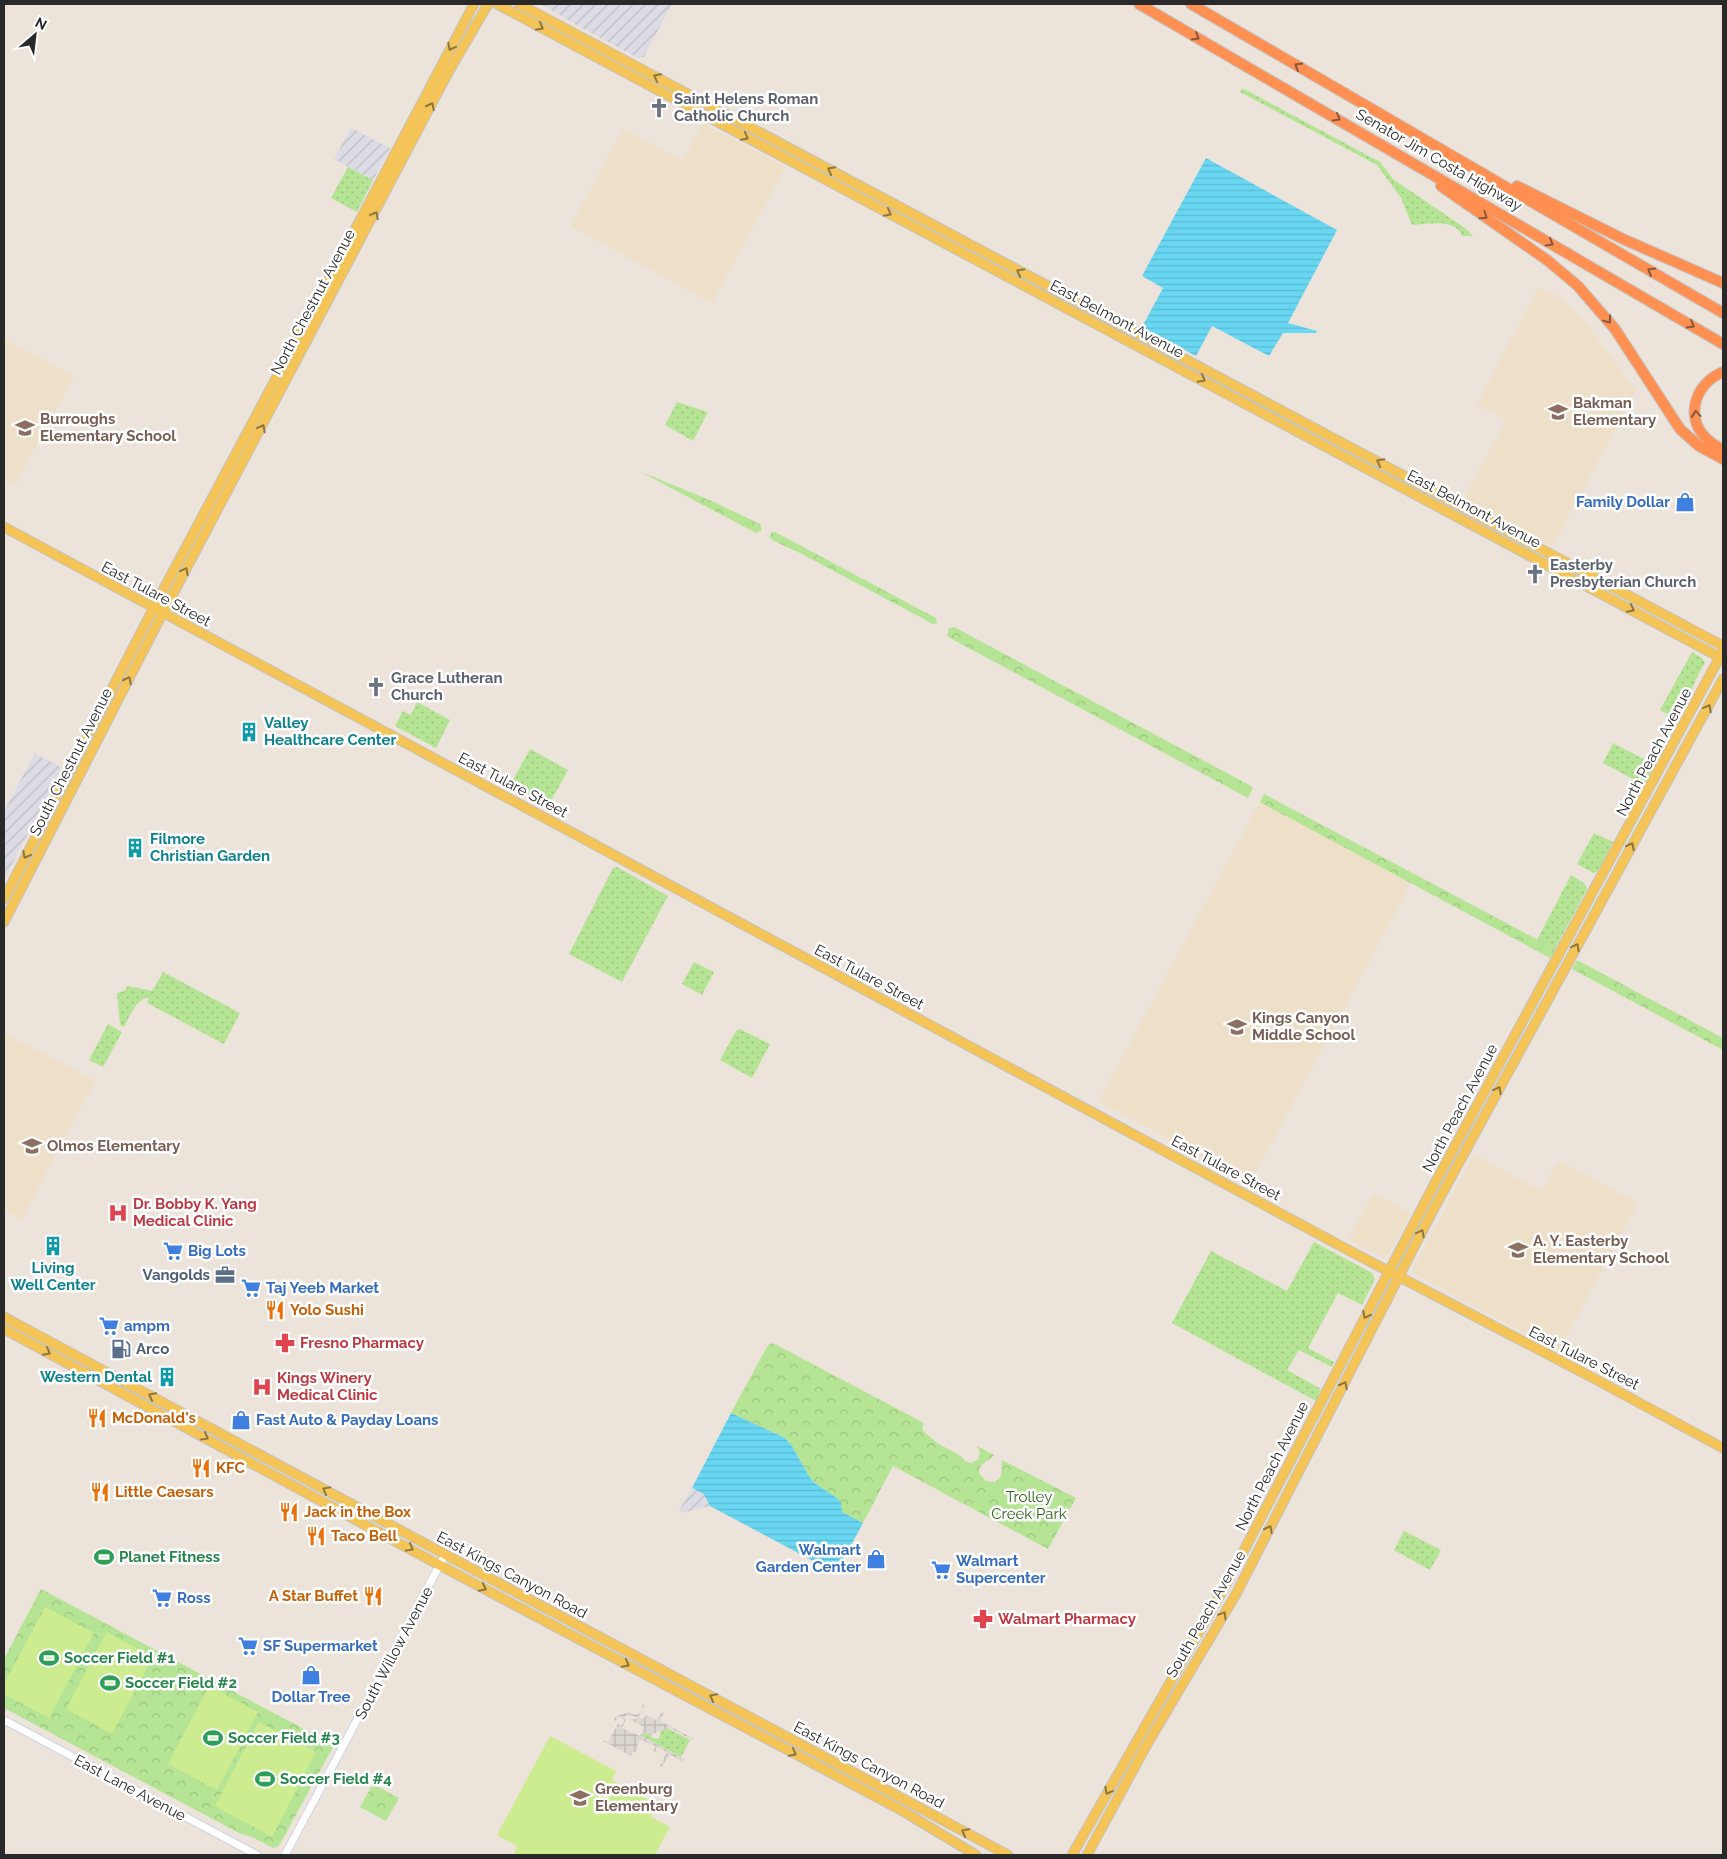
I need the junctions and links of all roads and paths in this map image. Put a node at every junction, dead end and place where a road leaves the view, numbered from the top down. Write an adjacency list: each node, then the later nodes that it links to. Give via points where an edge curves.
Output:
1 (474, 4): 19 (main road, North Chestnut Avenue, one-way to 19)
2 (488, 4): 21 (main road, North Chestnut Avenue, one-way to 2)
3 (497, 4): 25 (main road, East Belmont Avenue, one-way to 25)
4 (519, 4): 24 (main road, East Belmont Avenue, one-way to 4)
5 (1133, 4): 9 (highway)
6 (1139, 4): 9 (highway, Senator Jim Costa Highway)
7 (1191, 4): 10 (highway, Senator Jim Costa Highway)
8 (1198, 4): 10 (highway)
9 (1172, 22): 12 (highway, Senator Jim Costa Highway, one-way to 12)
10 (1225, 24): 11 (highway, Senator Jim Costa Highway, one-way to 10)
11 (1401, 126): 13 (highway, via 1623,239); 14 (highway, Senator Jim Costa Highway, one-way to 11)
12 (1388, 148): 15 (highway, Senator Jim Costa Highway, one-way to 15); 18 (highway, one-way to 18, via 1578,286 1615,329 1680,429 1699,446)
13 (1723, 283)
14 (1723, 313)
15 (1723, 344)
16 (1723, 372): 17 (highway, one-way to 16, via 1703,436 1694,413 1701,388)
17 (1723, 450)
18 (1723, 459)
19 (215, 493): 21 (main road, via 214,505 201,532); 22 (main road, North Chestnut Avenue)
20 (4, 527): 22 (main road, East Tulare Street)
21 (203, 538): 23 (main road, North Chestnut Avenue, one-way to 21)
22 (153, 609): 23 (main road, East Tulare Street); 30 (main road, South Chestnut Avenue, one-way to 30)
23 (163, 614): 31 (main road, South Chestnut Avenue, one-way to 23); 35 (main road, East Tulare Street)
24 (1723, 646)
25 (1722, 655): 27 (main road, North Peach Avenue)
26 (1723, 679): 28 (main road, North Peach Avenue, one-way to 26)
27 (1669, 754): 28 (main road, via 1666,768 1648,804); 29 (main road, North Peach Avenue)
28 (1649, 812): 32 (main road, North Peach Avenue, one-way to 28)
29 (1598, 884): 32 (main road, via 1599,892 1587,916); 33 (main road, North Peach Avenue)
30 (4, 899)
31 (4, 922)
32 (1586, 929): 34 (main road, North Peach Avenue, one-way to 32)
33 (1536, 996): 34 (main road, via 1538,1005 1520,1038); 35 (main road, North Peach Avenue)
34 (1521, 1048): 36 (main road, North Peach Avenue, one-way to 34)
35 (1389, 1271): 36 (main road, East Tulare Street); 42 (main road, North Peach Avenue, one-way to 42)
36 (1398, 1276): 39 (main road, East Tulare Street); 44 (main road, South Peach Avenue, one-way to 36, via 1239,1588)
37 (4, 1317): 40 (main road, East Kings Canyon Road, one-way to 37)
38 (4, 1329): 41 (main road, East Kings Canyon Road, one-way to 41)
39 (1723, 1448)
40 (445, 1555): 41 (street, South Willow Avenue); 53 (main road, East Kings Canyon Road, one-way to 40)
41 (440, 1565): 51 (street, South Willow Avenue); 52 (main road, East Kings Canyon Road, one-way to 52, via 892,1806)
42 (1228, 1581): 43 (main road, South Peach Avenue)
43 (1209, 1614): 44 (main road, via 1210,1624); 45 (main road, South Peach Avenue)
44 (1189, 1671): 48 (main road, South Peach Avenue)
45 (1170, 1682): 47 (main road, South Peach Avenue); 48 (main road, via 1171,1689 1154,1721)
46 (4, 1720): 50 (street, East Lane Avenue)
47 (1142, 1731): 49 (main road, via 1141,1743 1126,1772); 54 (main road, South Peach Avenue, one-way to 54)
48 (1146, 1746): 49 (main road, South Peach Avenue)
49 (1127, 1779): 55 (main road, South Peach Avenue)
50 (257, 1855)
51 (286, 1855)
52 (976, 1855)
53 (1008, 1855)
54 (1072, 1855)
55 (1087, 1855)

